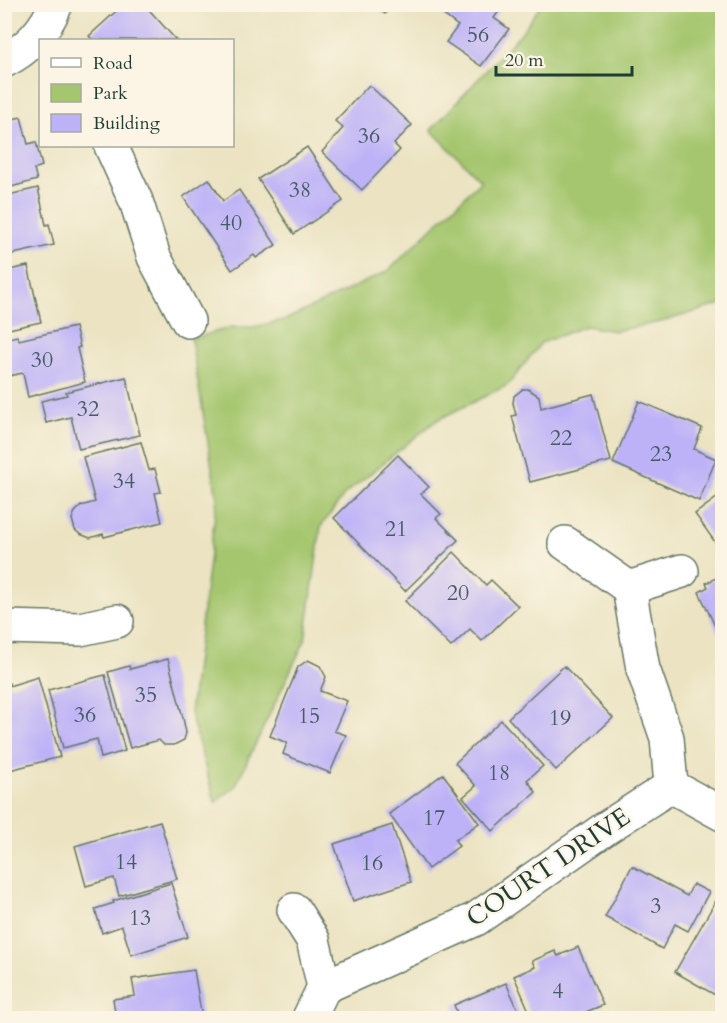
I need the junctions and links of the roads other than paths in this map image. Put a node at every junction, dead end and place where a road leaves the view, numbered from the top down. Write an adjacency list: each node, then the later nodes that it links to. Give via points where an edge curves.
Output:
1 (56, 4): 2 (street)
2 (39, 38): 3 (street)
3 (4, 61)
4 (111, 147): 5 (street, via 136,201 154,257)
5 (188, 321)
6 (565, 543): 8 (street)
7 (682, 570): 8 (street)
8 (629, 588): 11 (street, via 643,669 667,738)
9 (117, 621): 10 (street, via 80,629)
10 (4, 627)
11 (671, 786): 12 (street); 14 (street, COURT DRIVE, via 476,919)
12 (723, 814)
13 (294, 910): 14 (street, via 313,940)
14 (324, 987): 15 (street)
15 (309, 1018)

